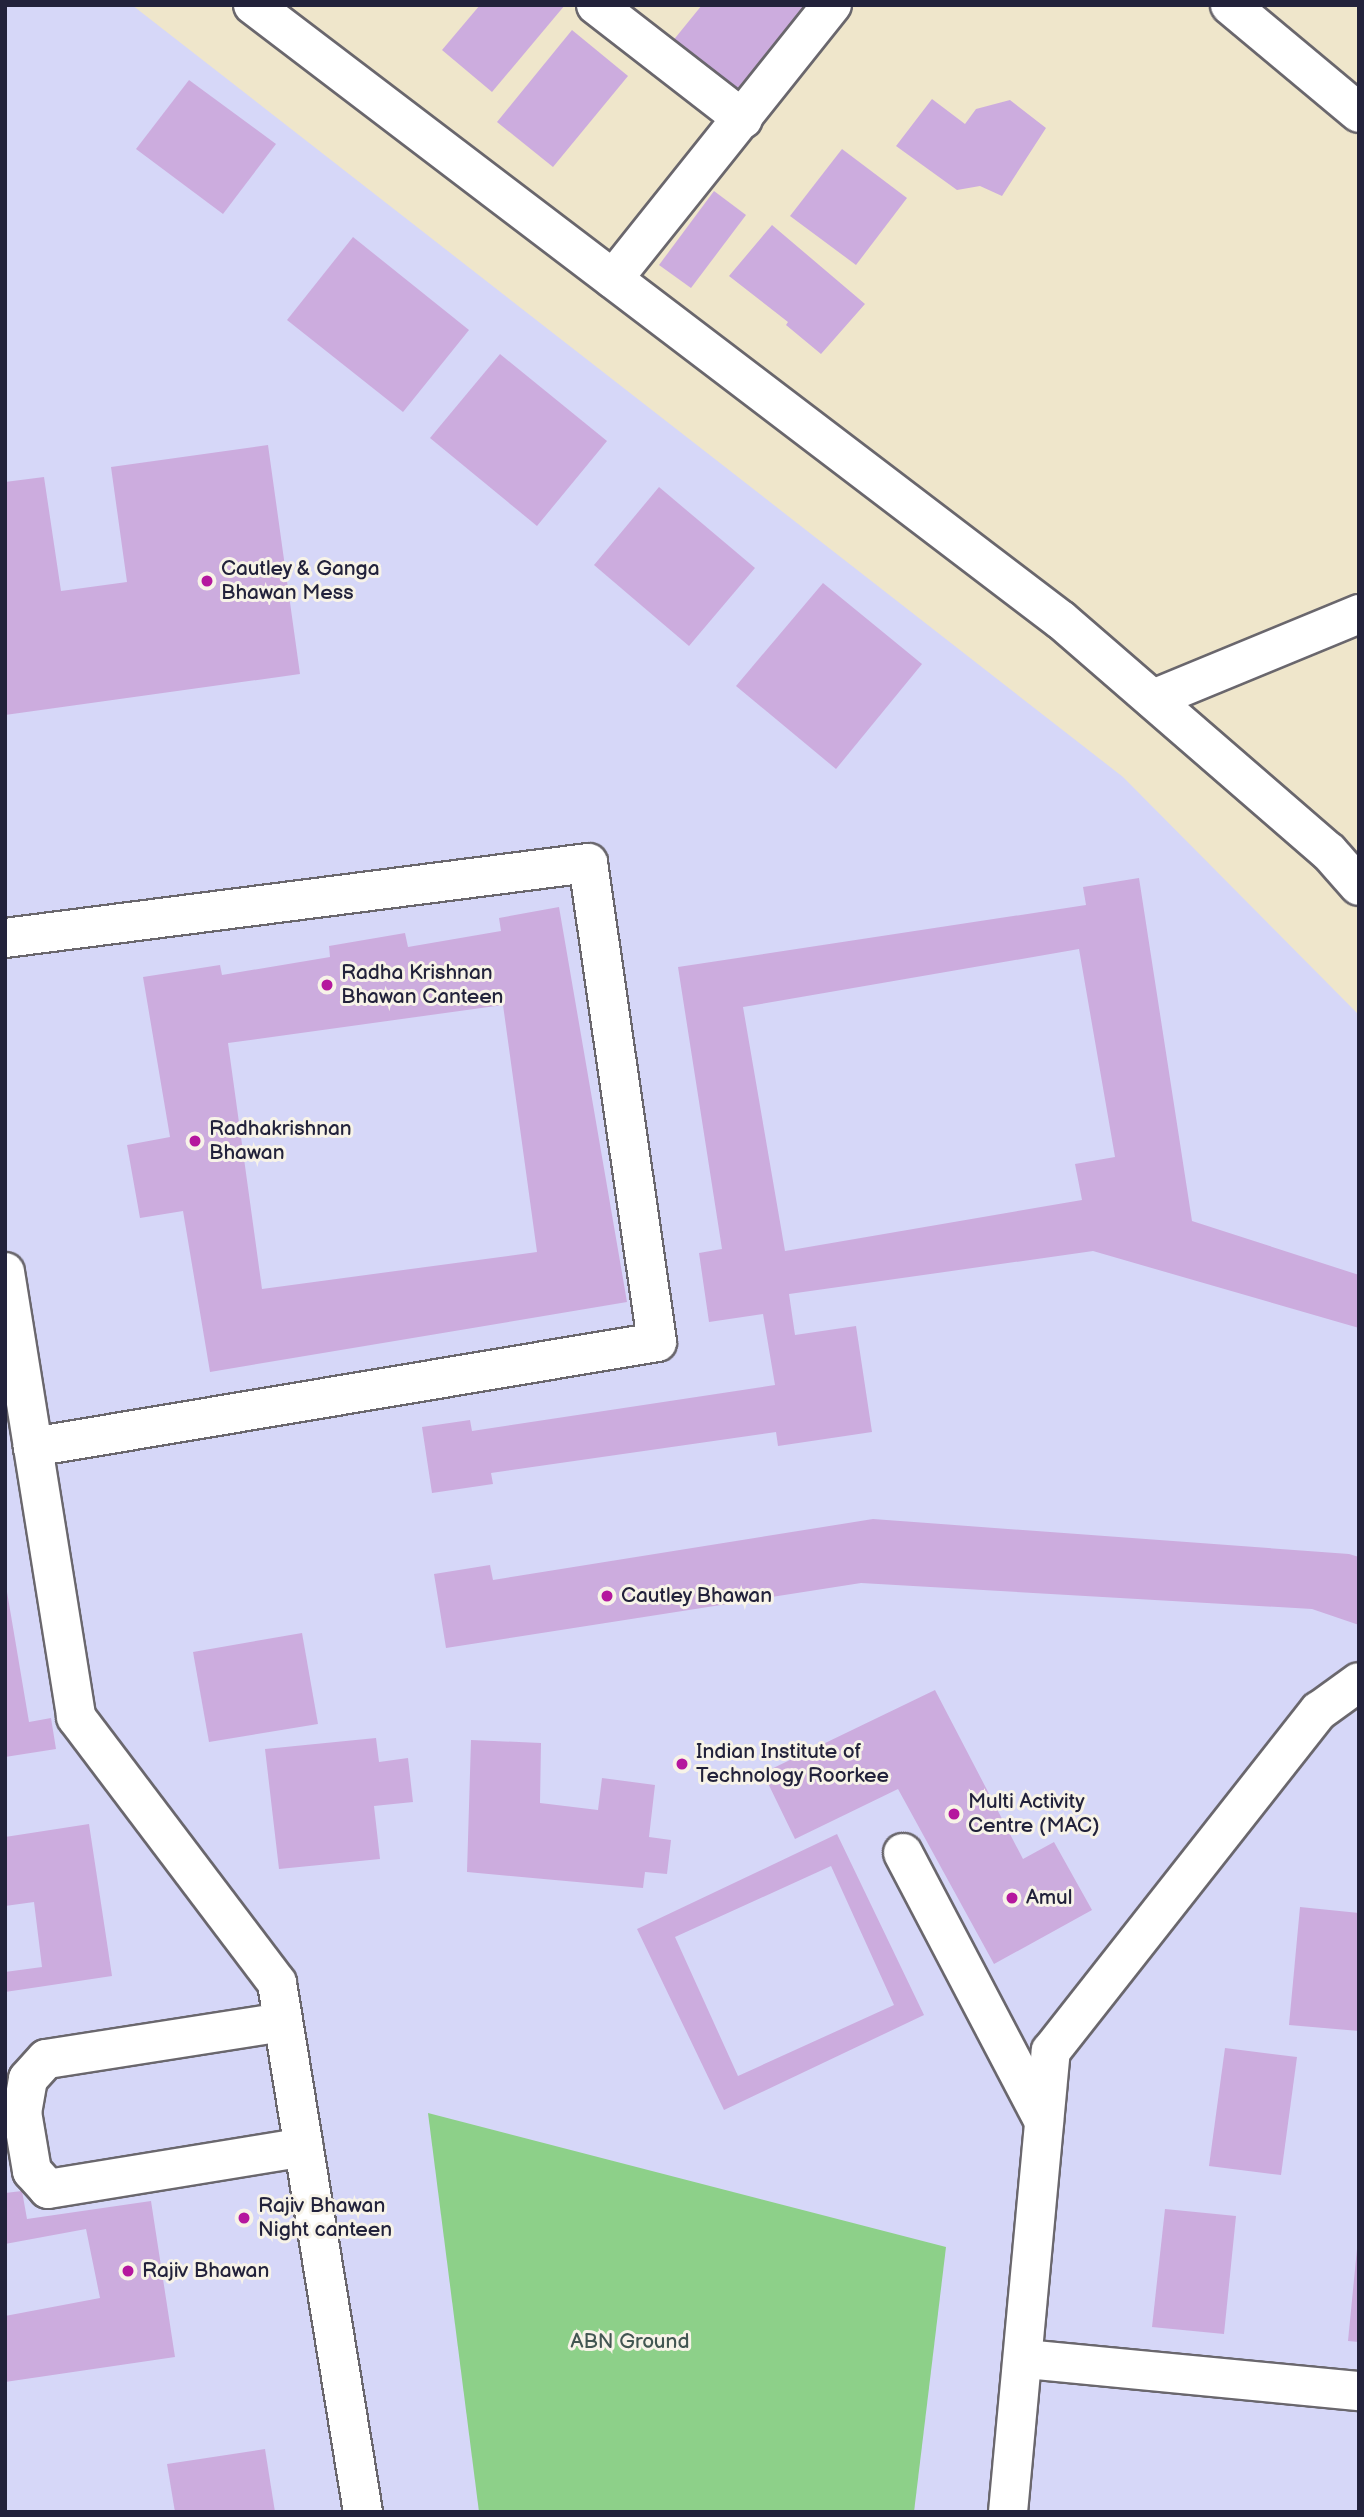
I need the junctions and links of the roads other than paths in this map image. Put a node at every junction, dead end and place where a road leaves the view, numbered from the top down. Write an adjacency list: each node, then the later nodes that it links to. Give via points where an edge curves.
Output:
1 (253, 5): 7 (street)
2 (596, 5): 6 (street)
3 (832, 5): 6 (street)
4 (1230, 5): 5 (street)
5 (1359, 113)
6 (743, 119): 7 (street)
7 (613, 279): 9 (street, via 1061,620)
8 (1359, 614): 9 (street)
9 (1153, 699): 10 (street, via 1329,852)
10 (1359, 886)
11 (5, 938): 14 (street, via 588,863 657,1342)
12 (5, 1272): 13 (street)
13 (9, 1325): 14 (street)
14 (33, 1447): 17 (street, via 76,1717 277,1983)
15 (1359, 1682): 18 (street, via 1319,1711 1051,2051)
16 (903, 1853): 18 (street)
17 (283, 2022): 19 (street); 19 (street, via 46,2059 28,2079 22,2112 32,2171 48,2189)
18 (1044, 2121): 20 (street)
19 (304, 2147): 22 (street)
20 (1025, 2359): 21 (street); 23 (street)
21 (1359, 2391)
22 (363, 2512)
23 (1008, 2512)

